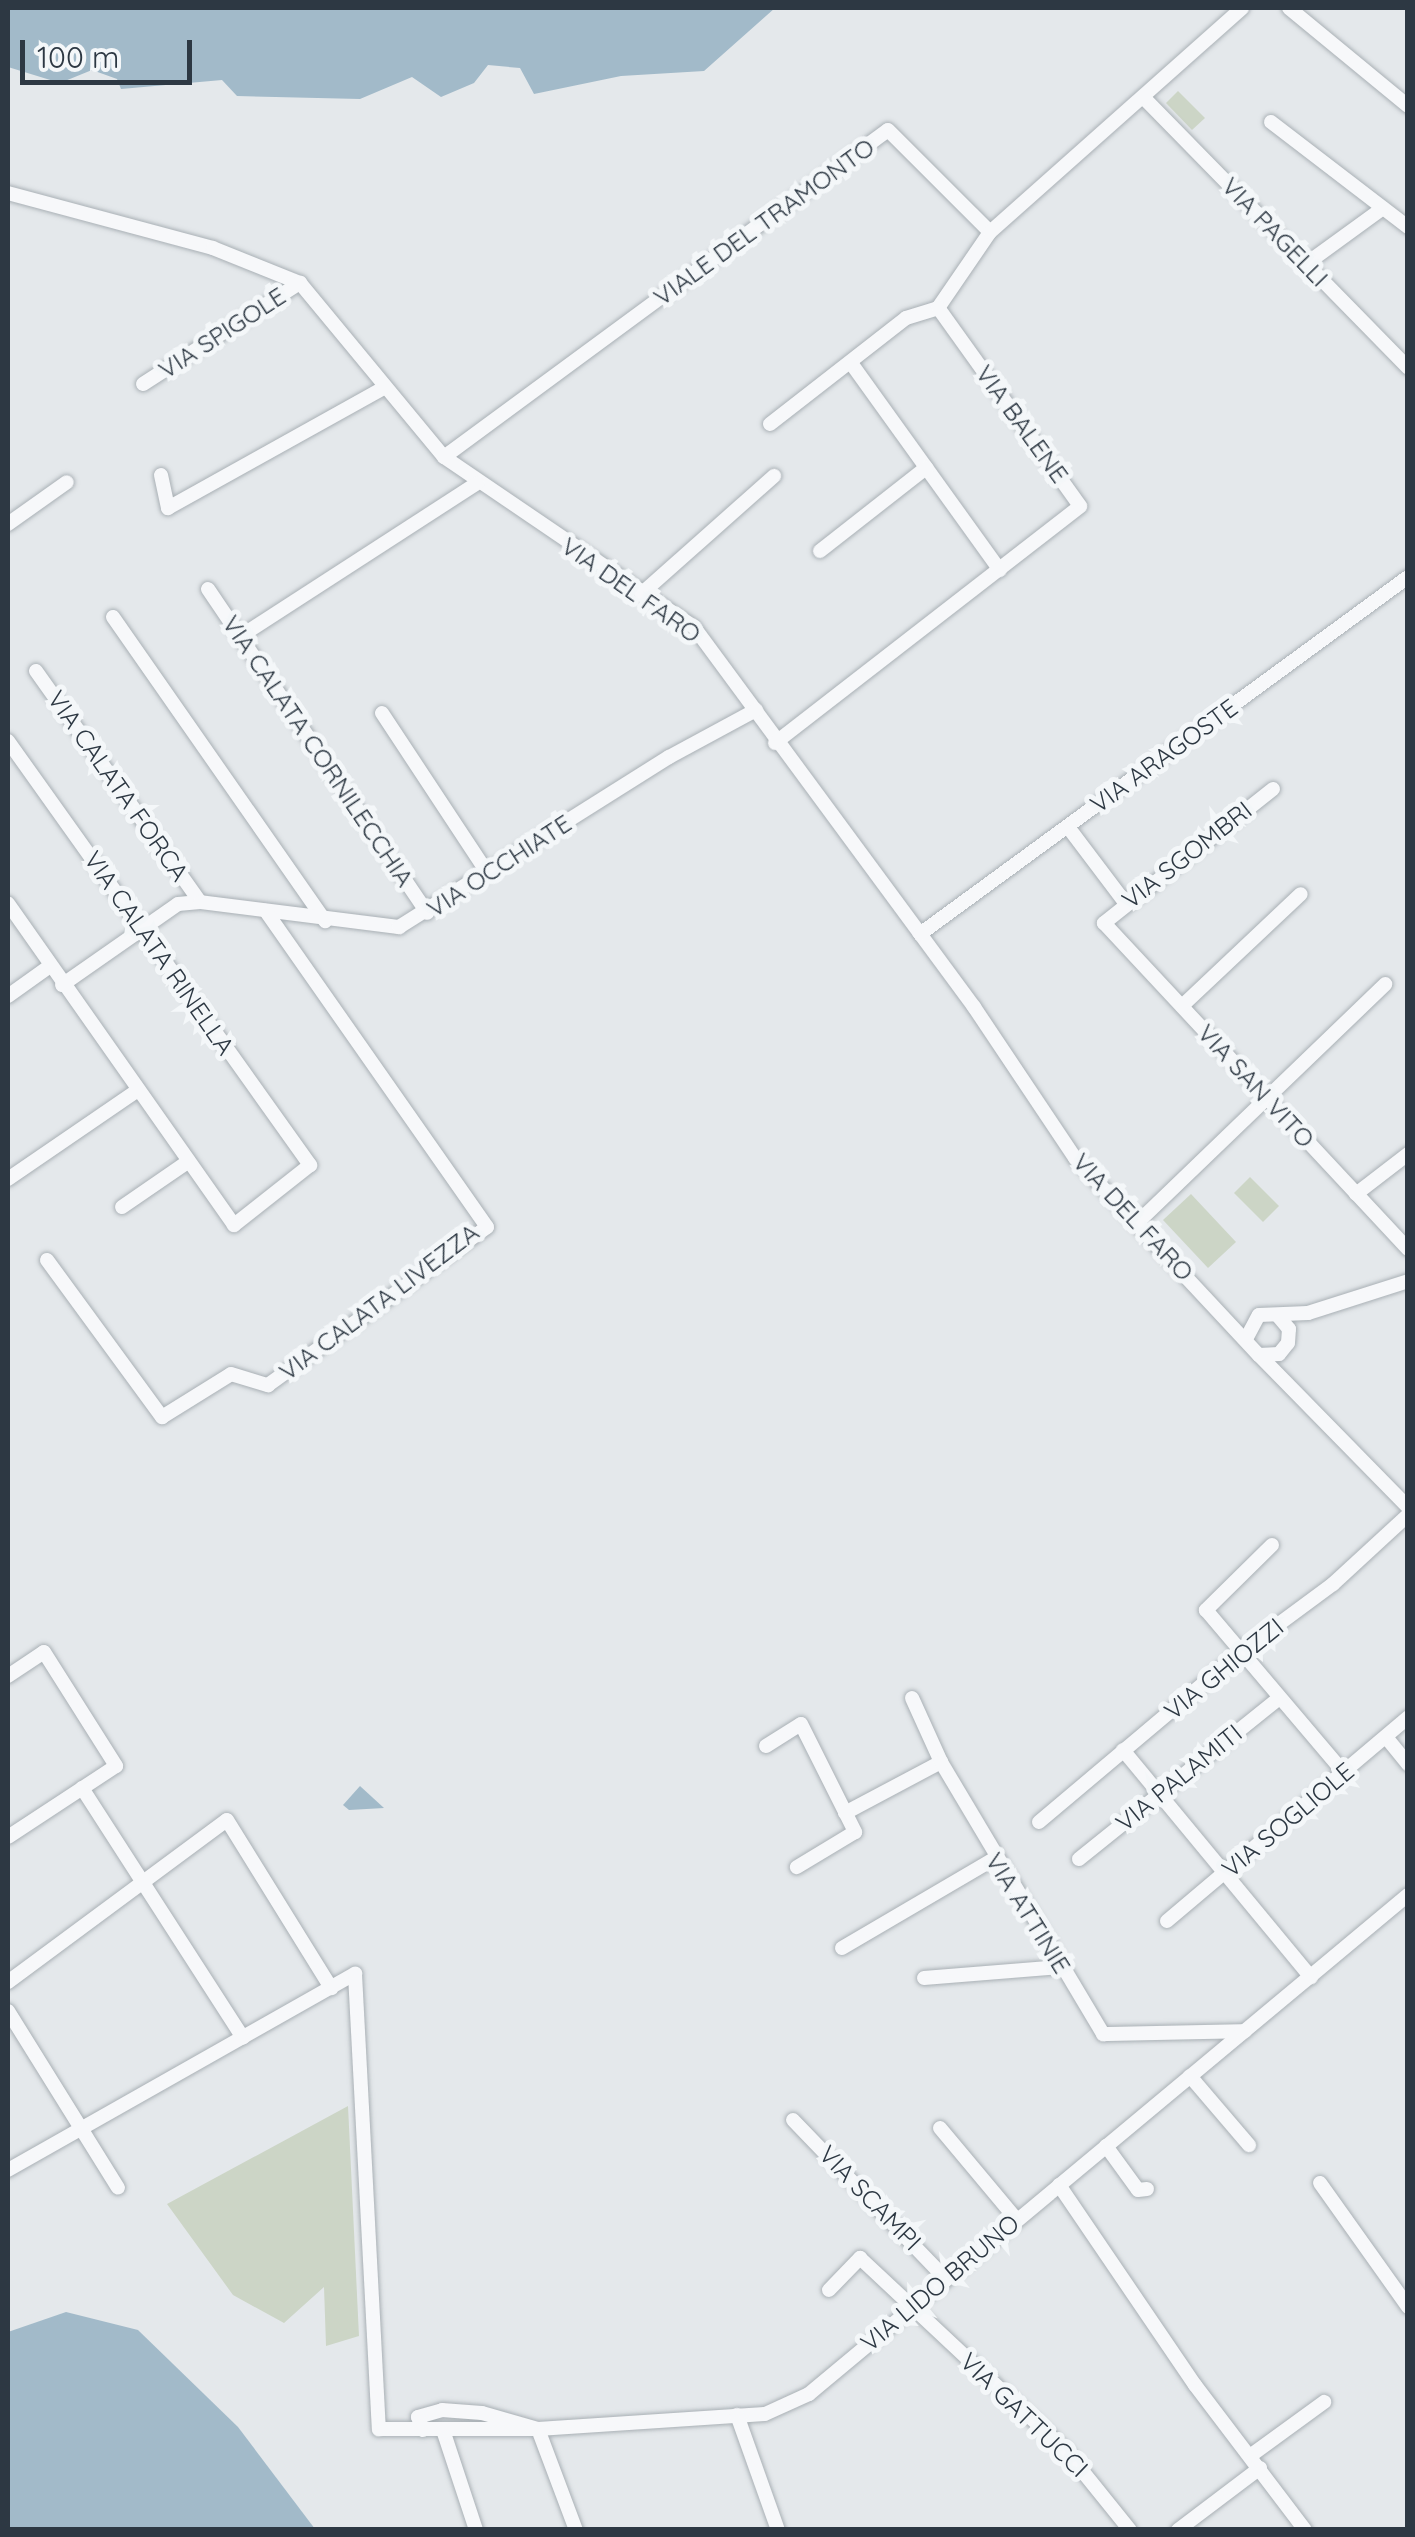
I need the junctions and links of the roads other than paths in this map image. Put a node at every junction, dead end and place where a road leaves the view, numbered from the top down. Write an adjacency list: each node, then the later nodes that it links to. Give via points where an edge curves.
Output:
1 (1242, 8): 3 (street)
2 (1289, 8): 4 (street)
3 (1143, 97): 9 (street); 10 (street, VIA PAGELLI)
4 (1408, 106)
5 (1271, 122): 7 (street)
6 (8, 193): 11 (street, VIA DEL FARO, via 213,248)
7 (1383, 208): 8 (street); 10 (street)
8 (1408, 227)
9 (990, 232): 12 (street); 18 (street, VIALE DEL TRAMONTO, via 888,130)
10 (1306, 264): 14 (street, VIA PAGELLI)
11 (300, 283): 15 (street, VIA SPIGOLE); 16 (street, VIA DEL FARO)
12 (938, 308): 13 (street, via 906,318); 26 (street, VIA BALENE, via 1080,506)
13 (851, 363): 17 (street); 19 (street)
14 (1408, 368)
15 (143, 384)
16 (384, 388): 18 (street, VIA DEL FARO); 20 (street, via 168,508)
17 (770, 424)
18 (444, 457): 23 (street, VIA DEL FARO)
19 (926, 468): 25 (street); 26 (street)
20 (161, 474)
21 (774, 476): 29 (street)
22 (68, 482): 24 (street)
23 (478, 482): 29 (street, VIA DEL FARO); 31 (street)
24 (8, 522)
25 (820, 550)
26 (1000, 570): 36 (street, VIA BALENE)
27 (1408, 576): 38 (street, VIA ARAGOSTE)
28 (208, 589): 45 (street, VIA CALATA CORNILECCHIA)
29 (641, 594): 33 (street, VIA DEL FARO, via 694,627)
30 (113, 617): 46 (street)
31 (247, 632)
32 (36, 671): 42 (street, VIA CALATA FORCA)
33 (756, 710): 36 (street, VIA DEL FARO); 39 (street, VIA OCCHIATE)
34 (382, 713): 39 (street)
35 (8, 741): 48 (street, VIA CALATA RINELLA)
36 (776, 742): 49 (street, VIA DEL FARO)
37 (1272, 789): 41 (street, VIA SGOMBRI)
38 (1068, 826): 41 (street); 49 (street, VIA ARAGOSTE)
39 (487, 872): 45 (street, VIA OCCHIATE)
40 (1302, 894): 54 (street)
41 (1124, 901): 47 (street, VIA SGOMBRI)
42 (200, 902): 44 (street, VIA OCCHIATE); 48 (street, via 178,904)
43 (8, 904): 50 (street)
44 (266, 911): 46 (street, VIA OCCHIATE); 64 (street, VIA CALATA LIVEZZA, via 488,1228 268,1384 231,1374 162,1417)
45 (427, 913): 46 (street, VIA OCCHIATE, via 399,927)
46 (325, 921)
47 (1104, 922): 54 (street, VIA SAN VITO)
48 (142, 930): 52 (street); 58 (street, VIA CALATA RINELLA, via 310,1166 234,1224)
49 (920, 934): 62 (street, VIA DEL FARO, via 1075,1158)
50 (50, 966): 52 (street); 53 (street)
51 (1385, 984): 56 (street)
52 (62, 985): 55 (street)
53 (8, 996)
54 (1182, 1006): 56 (street, VIA SAN VITO)
55 (138, 1090): 58 (street); 59 (street)
56 (1268, 1098): 60 (street, VIA SAN VITO); 62 (street)
57 (1408, 1154): 60 (street)
58 (188, 1161): 61 (street)
59 (8, 1179)
60 (1356, 1194): 63 (street, VIA SAN VITO)
61 (122, 1208)
62 (1136, 1224): 67 (street, VIA DEL FARO)
63 (1408, 1249)
64 (47, 1260)
65 (1408, 1281): 66 (street)
66 (1308, 1313): 68 (street); 70 (street)
67 (1224, 1314): 69 (street); 71 (street, VIA DEL FARO)
68 (1278, 1316): 69 (street); 70 (street)
69 (1253, 1319): 71 (street)
70 (1290, 1333): 72 (street)
71 (1246, 1340): 73 (street)
72 (1280, 1353): 73 (street); 74 (street)
73 (1259, 1355): 74 (street)
74 (1287, 1379): 75 (street)
75 (1408, 1511): 77 (street, VIA GHIOZZI, via 1333,1584)
76 (1272, 1545): 77 (street, via 1206,1610)
77 (1241, 1652): 80 (street); 84 (street, VIA GHIOZZI)
78 (8, 1676): 88 (street, via 44,1652 116,1766)
79 (912, 1698): 85 (street, VIA ATTINIE)
80 (1279, 1698): 87 (street); 89 (street, VIA PALAMITI)
81 (1408, 1718): 82 (street, VIA SOGLIOLE)
82 (1386, 1737): 86 (street); 87 (street, VIA SOGLIOLE)
83 (766, 1746): 90 (street, via 801,1724)
84 (1122, 1750): 89 (street); 91 (street, VIA GHIOZZI)
85 (941, 1762): 90 (street); 94 (street, VIA ATTINIE)
86 (1408, 1764)
87 (1344, 1773): 96 (street, VIA SOGLIOLE)
88 (82, 1788): 92 (street); 97 (street)
89 (1159, 1794): 93 (street, VIA PALAMITI); 96 (street)
90 (845, 1813): 95 (street, via 854,1832)
91 (1039, 1822)
92 (8, 1837)
93 (1079, 1858)
94 (994, 1859): 100 (street); 101 (street, VIA ATTINIE)
95 (796, 1868)
96 (1224, 1874): 99 (street, VIA SOGLIOLE); 102 (street)
97 (145, 1884): 104 (street); 105 (street, via 227,1820); 108 (street)
98 (1408, 1895): 102 (street, VIA LIDO BRUNO)
99 (1167, 1921)
100 (842, 1948)
101 (1060, 1967): 103 (street); 107 (street, VIA ATTINIE, via 1104,2034)
102 (1312, 1977): 107 (street, VIA LIDO BRUNO)
103 (924, 1978)
104 (8, 1982)
105 (330, 1988): 108 (street); 128 (street, VIA LIDO BRUNO, via 355,1974 379,2430)
106 (8, 2011): 112 (street)
107 (1245, 2031): 109 (street, VIA LIDO BRUNO)
108 (243, 2038): 112 (street)
109 (1190, 2076): 113 (street); 114 (street, VIA LIDO BRUNO)
110 (792, 2120): 121 (street, VIA SCAMPI)
111 (940, 2128): 120 (street)
112 (81, 2130): 115 (street); 118 (street)
113 (1250, 2144)
114 (1106, 2146): 117 (street, VIA LIDO BRUNO); 119 (street, via 1138,2190)
115 (8, 2170)
116 (1320, 2182): 124 (street)
117 (1059, 2185): 120 (street, VIA LIDO BRUNO); 130 (street)
118 (118, 2188)
119 (1146, 2189)
120 (1017, 2220): 121 (street, VIA LIDO BRUNO)
121 (945, 2278): 123 (street, VIA LIDO BRUNO)
122 (829, 2290): 123 (street, VIA GATTUCCI, via 860,2258)
123 (911, 2306): 126 (street, VIA LIDO BRUNO, via 809,2394 766,2414); 134 (street, VIA GATTUCCI, via 1067,2452)
124 (1408, 2306)
125 (1324, 2402): 130 (street)
126 (736, 2415): 127 (street, VIA LIDO BRUNO); 133 (street)
127 (538, 2429): 128 (street, via 442,2410 418,2418); 129 (street, VIA LIDO BRUNO); 132 (street)
128 (423, 2430): 129 (street, VIA LIDO BRUNO)
129 (442, 2430): 131 (street)
130 (1255, 2462): 135 (street); 136 (street)
131 (476, 2530)
132 (576, 2530)
133 (778, 2530)
134 (1130, 2530)
135 (1178, 2530)
136 (1305, 2530)

